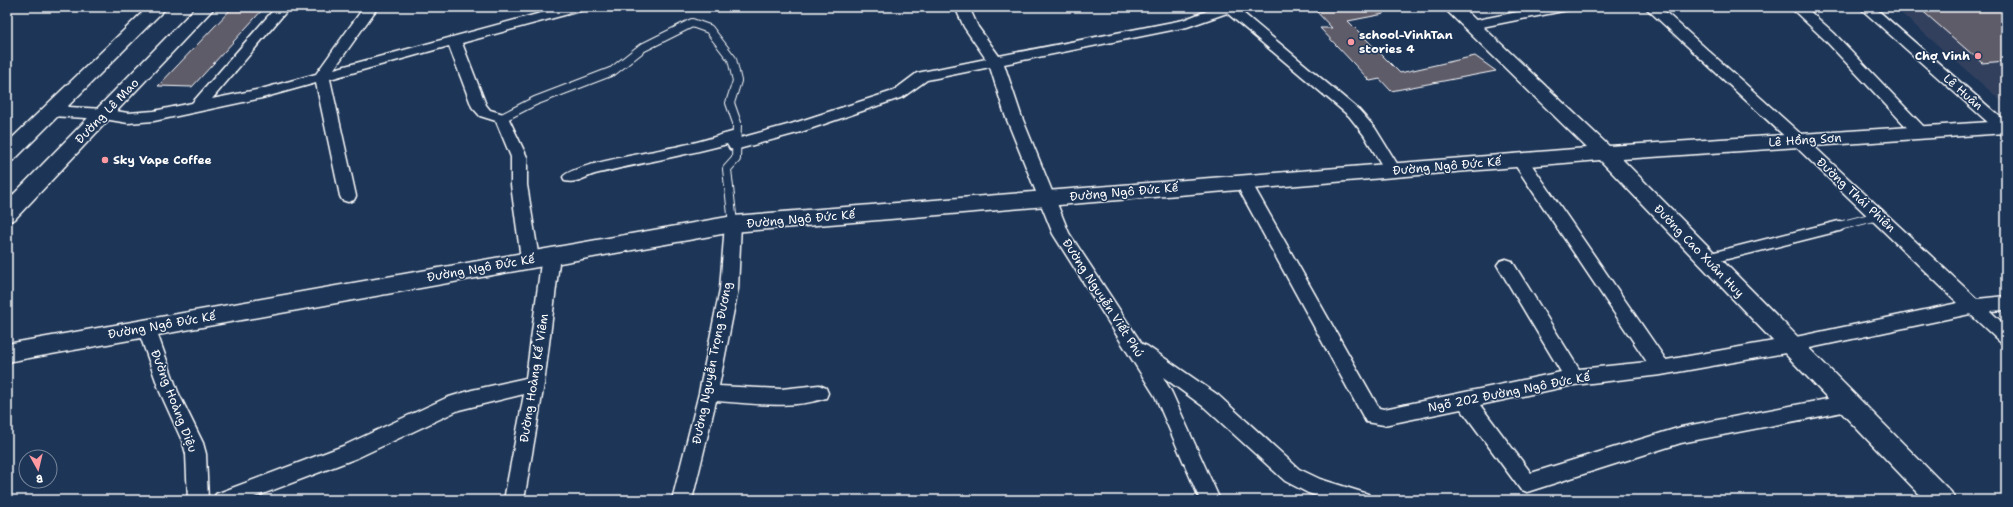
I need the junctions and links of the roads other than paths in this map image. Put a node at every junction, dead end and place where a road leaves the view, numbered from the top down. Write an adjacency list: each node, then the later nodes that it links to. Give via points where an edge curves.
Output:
1 (158, 7): 19 (street)
2 (206, 7): 20 (street, Đường Lê Mao)
3 (283, 7): 18 (street)
4 (371, 7): 17 (street)
5 (578, 7): 13 (street)
6 (962, 7): 16 (street, Đường Nguyễn Viết Phú, via 971,27)
7 (1228, 7): 16 (street, via 1187,23); 29 (street, via 1354,113 1370,132)
8 (1452, 7): 14 (street, Đường Cao Xuân Huy)
9 (1563, 7): 14 (street)
10 (1652, 7): 24 (street, Đường Thái Phiên)
11 (1797, 7): 23 (street, via 1829,36)
12 (1866, 7): 22 (street, Lê Huân)
13 (549, 11): 15 (street)
14 (1472, 25): 26 (street, Đường Cao Xuân Huy)
15 (454, 41): 17 (street); 21 (street, via 479,107 485,113)
16 (996, 62): 25 (street, via 922,76 898,94); 33 (street, Đường Nguyễn Viết Phú, via 1013,115)
17 (322, 76): 18 (street, via 262,93); 32 (street)
18 (197, 107): 20 (street, via 128,118)
19 (51, 111): 20 (street); 27 (street)
20 (104, 114): 34 (street, Đường Lê Mao)
21 (502, 118): 25 (lane, via 535,101 613,71 642,48 692,23 709,29 732,59 737,81 730,102 737,122); 38 (street, via 519,156 519,185)
22 (2005, 128): 23 (street, Lê Hồng Sơn)
23 (1920, 132): 24 (street, Lê Hồng Sơn)
24 (1798, 140): 26 (street, Lê Hồng Sơn); 35 (street, Đường Thái Phiên)
25 (735, 145): 30 (street, via 732,137 686,150 590,170); 36 (lane, via 736,159 727,169)
26 (1604, 153): 28 (street, Đường Ngô Đức Kế); 39 (street, Đường Cao Xuân Huy)
27 (7, 155)
28 (1519, 159): 29 (street, Đường Ngô Đức Kế); 48 (street)
29 (1393, 170): 31 (street, Đường Ngô Đức Kế)
30 (571, 177)
31 (1243, 182): 33 (street, Đường Ngô Đức Kế); 53 (street, Ngõ 202 Đường Ngô Đức Kế, via 1373,416 1384,417)
32 (348, 196)
33 (1046, 198): 36 (street, Đường Ngô Đức Kế); 46 (street, Đường Nguyễn Viết Phú, via 1061,234)
34 (7, 214)
35 (1878, 216): 39 (lane); 42 (street, Đường Thái Phiên)
36 (733, 224): 37 (street, Đường Ngô Đức Kế); 51 (street, Đường Nguyễn Trọng Đương, via 729,289)
37 (551, 256): 38 (street, Đường Ngô Đức Kế); 50 (street, Đường Hoàng Kế Viêm)
38 (530, 259): 43 (street, Đường Ngô Đức Kế)
39 (1708, 259): 45 (street, Đường Cao Xuân Huy)
40 (1506, 265): 49 (street)
41 (2006, 303): 42 (street, Ngõ 202 Đường Ngô Đức Kế)
42 (1974, 306): 44 (street, Đường Thái Phiên); 45 (street, Ngõ 202 Đường Ngô Đức Kế)
43 (146, 327): 47 (street, Đường Ngô Đức Kế); 55 (street, Đường Hoàng Diệu, via 169,392 193,443 196,454)
44 (2006, 337)
45 (1791, 345): 48 (street, Ngõ 202 Đường Ngô Đức Kế); 54 (street, Đường Cao Xuân Huy)
46 (1135, 347): 59 (street, Đường Nguyễn Viết Phú, via 1163,393); 60 (street, via 1211,401 1292,475 1315,487)
47 (7, 352)
48 (1661, 368): 49 (street, Ngõ 202 Đường Ngô Đức Kế)
49 (1574, 377): 53 (street, Ngõ 202 Đường Ngô Đức Kế)
50 (535, 384): 56 (street, via 453,404 350,452); 57 (street, Đường Hoàng Kế Viêm)
51 (708, 393): 52 (street, via 774,396); 58 (street, Đường Nguyễn Trọng Đương)
52 (819, 393)
53 (1465, 400): 54 (street, via 1527,483 1681,435)
54 (1848, 404): 61 (street, Đường Cao Xuân Huy)
55 (198, 500)
56 (223, 500)
57 (514, 500)
58 (682, 500)
59 (1210, 500)
60 (1360, 500)
61 (1942, 500)

